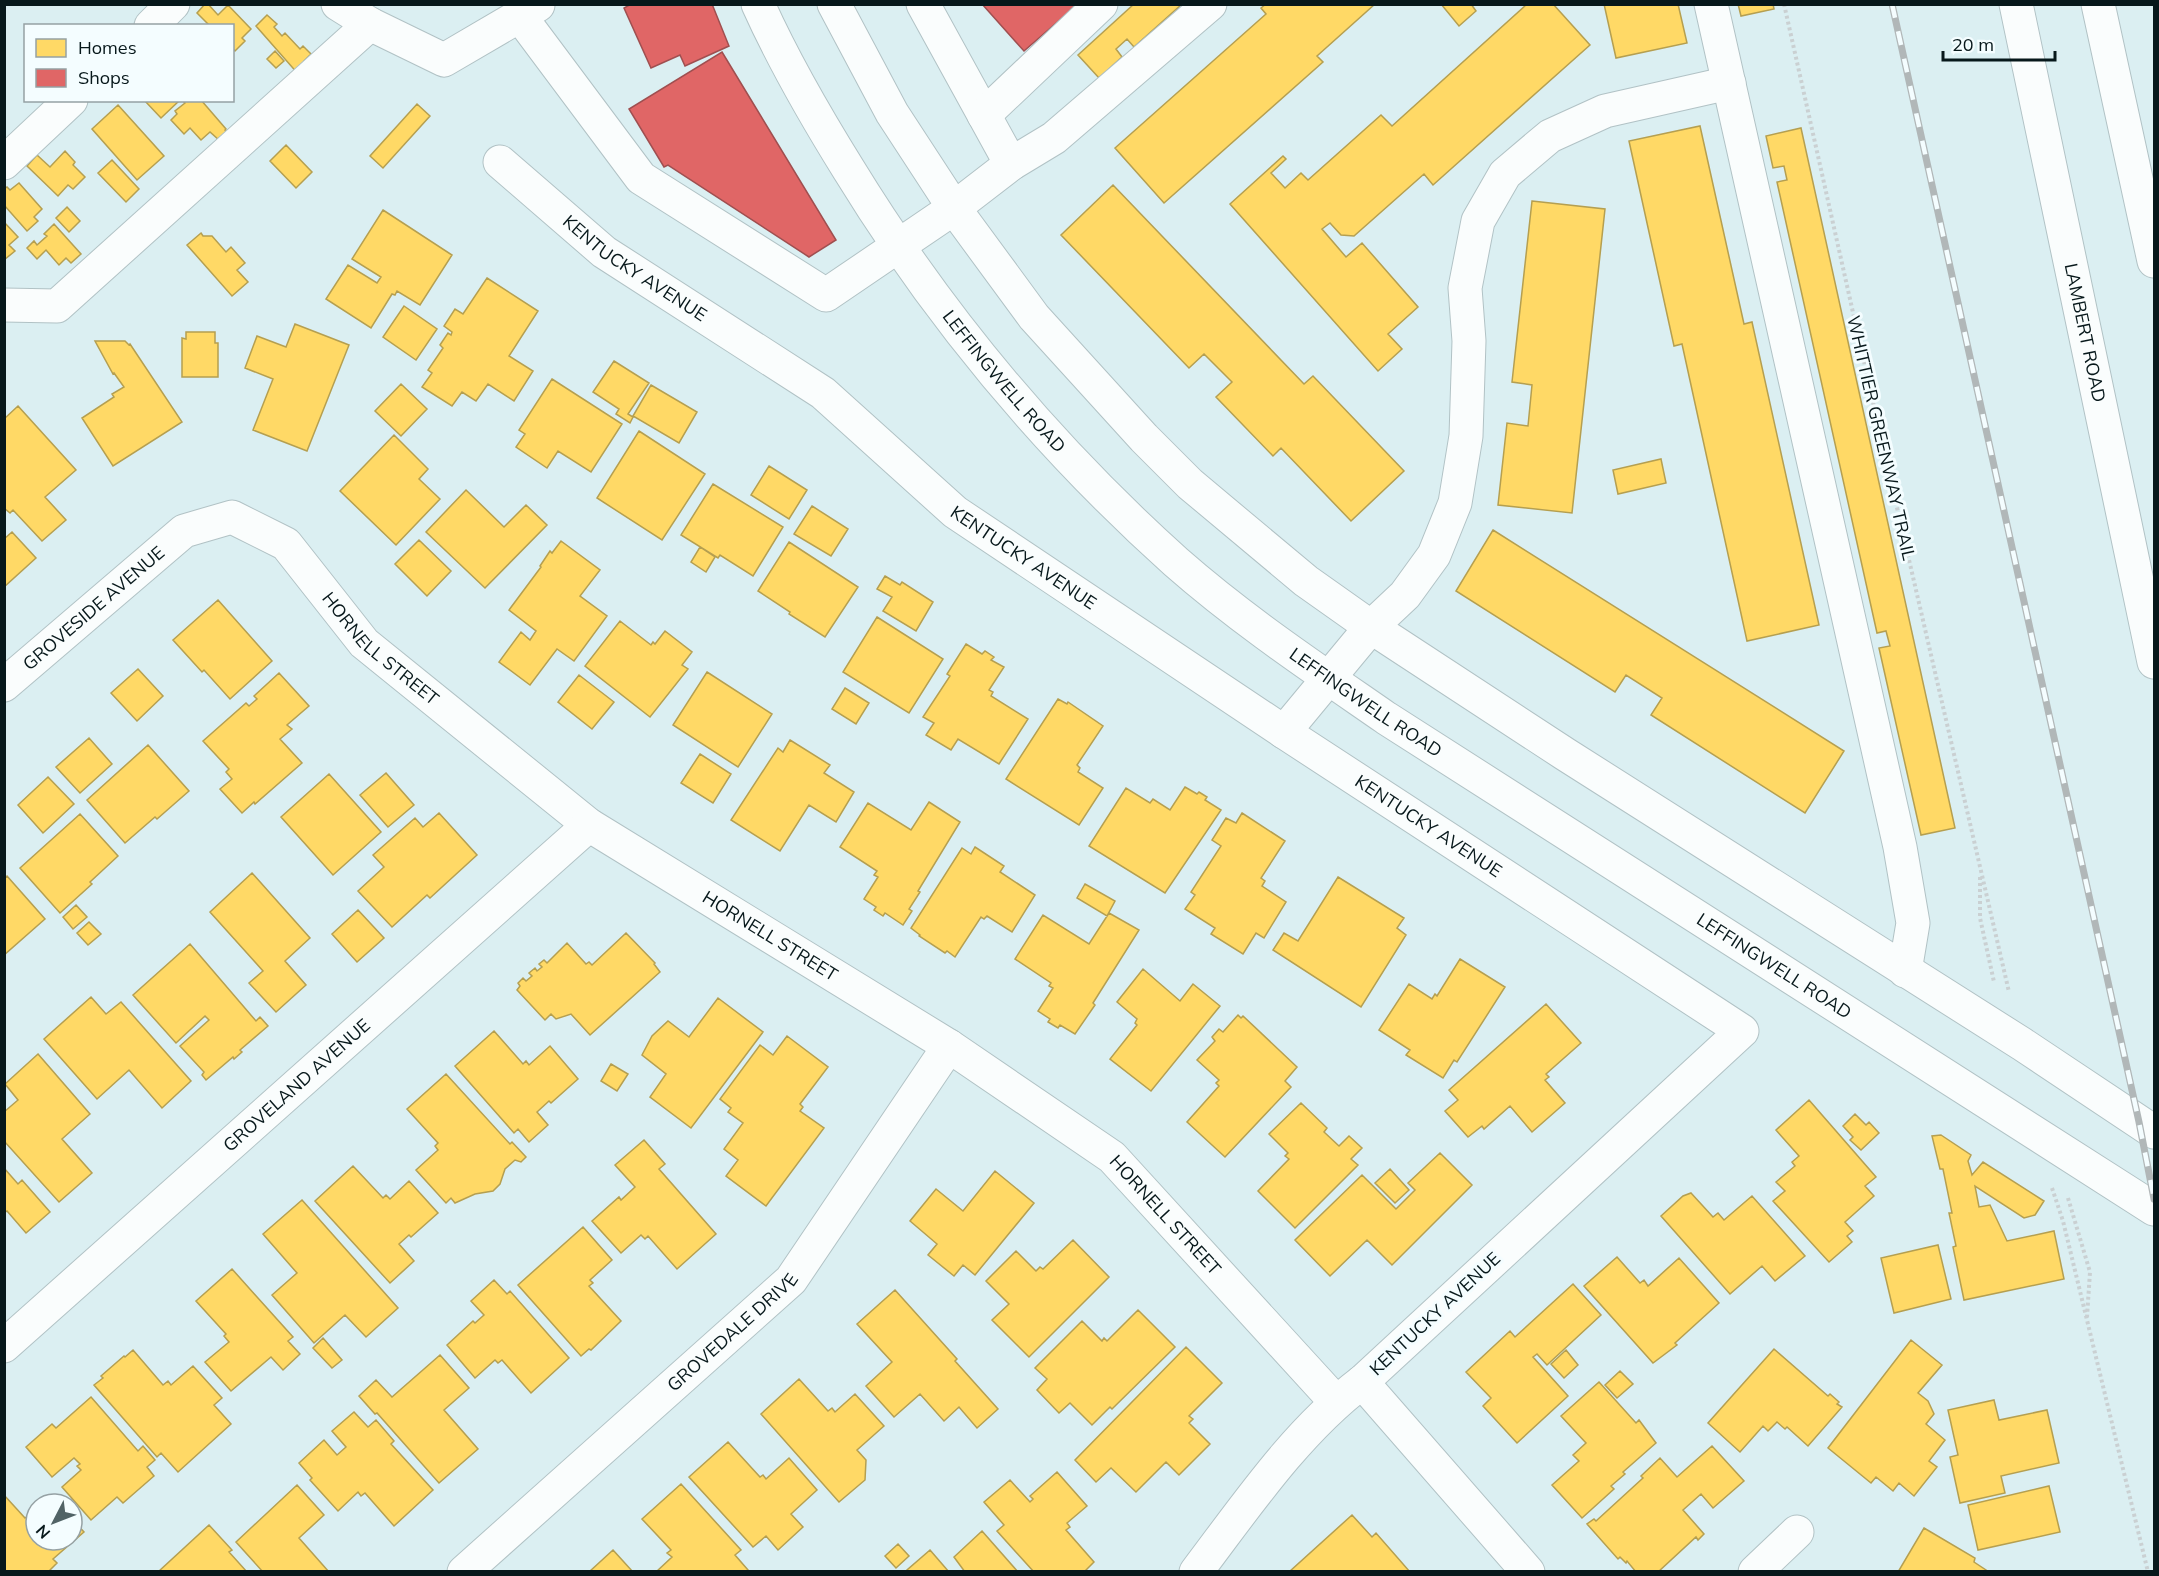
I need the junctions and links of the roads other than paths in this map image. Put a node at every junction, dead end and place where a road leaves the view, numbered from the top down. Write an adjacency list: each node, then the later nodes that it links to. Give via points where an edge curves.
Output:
1 (173, 4): 12 (street)
2 (338, 4): 13 (street)
3 (758, 4): 21 (street, LEFFINGWELL ROAD, via 818,121)
4 (834, 4): 20 (street, via 892,113)
5 (923, 4): 16 (street)
6 (1101, 4): 16 (street)
7 (1210, 4): 19 (street, via 1054,138)
8 (1711, 4): 14 (street)
9 (2016, 4): 26 (street, LAMBERT ROAD)
10 (2098, 4): 22 (street)
11 (529, 10): 13 (street, via 444,60); 21 (street, via 641,178 826,295)
12 (153, 24)
13 (370, 24): 23 (street, via 57,306)
14 (1730, 82): 25 (street, via 1605,111 1550,136 1505,174 1478,220 1465,288 1469,341 1466,436 1455,503 1434,555 1405,595); 31 (street, via 1900,847 1913,923)
15 (69, 102): 18 (street)
16 (984, 115): 19 (street)
17 (500, 162): 29 (street, KENTUCKY AVENUE, via 604,252 823,393 955,512)
18 (4, 163)
19 (1011, 164): 20 (street)
20 (954, 208): 21 (street); 25 (street, via 1034,318 1144,438 1190,484 1297,574)
21 (897, 246): 27 (street, LEFFINGWELL ROAD, via 1029,414 1121,511 1228,606)
22 (2154, 261)
23 (4, 305)
24 (184, 531): 28 (street, GROVESIDE AVENUE); 30 (street, HORNELL STREET, via 232,517 286,544 364,643)
25 (1371, 627): 27 (street); 31 (street)
26 (2154, 662)
27 (1328, 678): 29 (street); 34 (street, LEFFINGWELL ROAD)
28 (6, 681)
29 (1284, 732): 36 (street, KENTUCKY AVENUE, via 1742,1031)
30 (589, 825): 32 (street, HORNELL STREET); 35 (street, GROVELAND AVENUE)
31 (1905, 971): 33 (street)
32 (949, 1046): 37 (street, HORNELL STREET, via 1112,1156); 39 (street, GROVEDALE DRIVE, via 791,1280)
33 (2154, 1132)
34 (2154, 1209)
35 (4, 1346)
36 (1362, 1382): 37 (street, KENTUCKY AVENUE); 41 (street)
37 (1336, 1402): 40 (street, KENTUCKY AVENUE, via 1264,1482)
38 (1797, 1532): 42 (street)
39 (464, 1572)
40 (1196, 1572)
41 (1528, 1572)
42 (1755, 1572)

